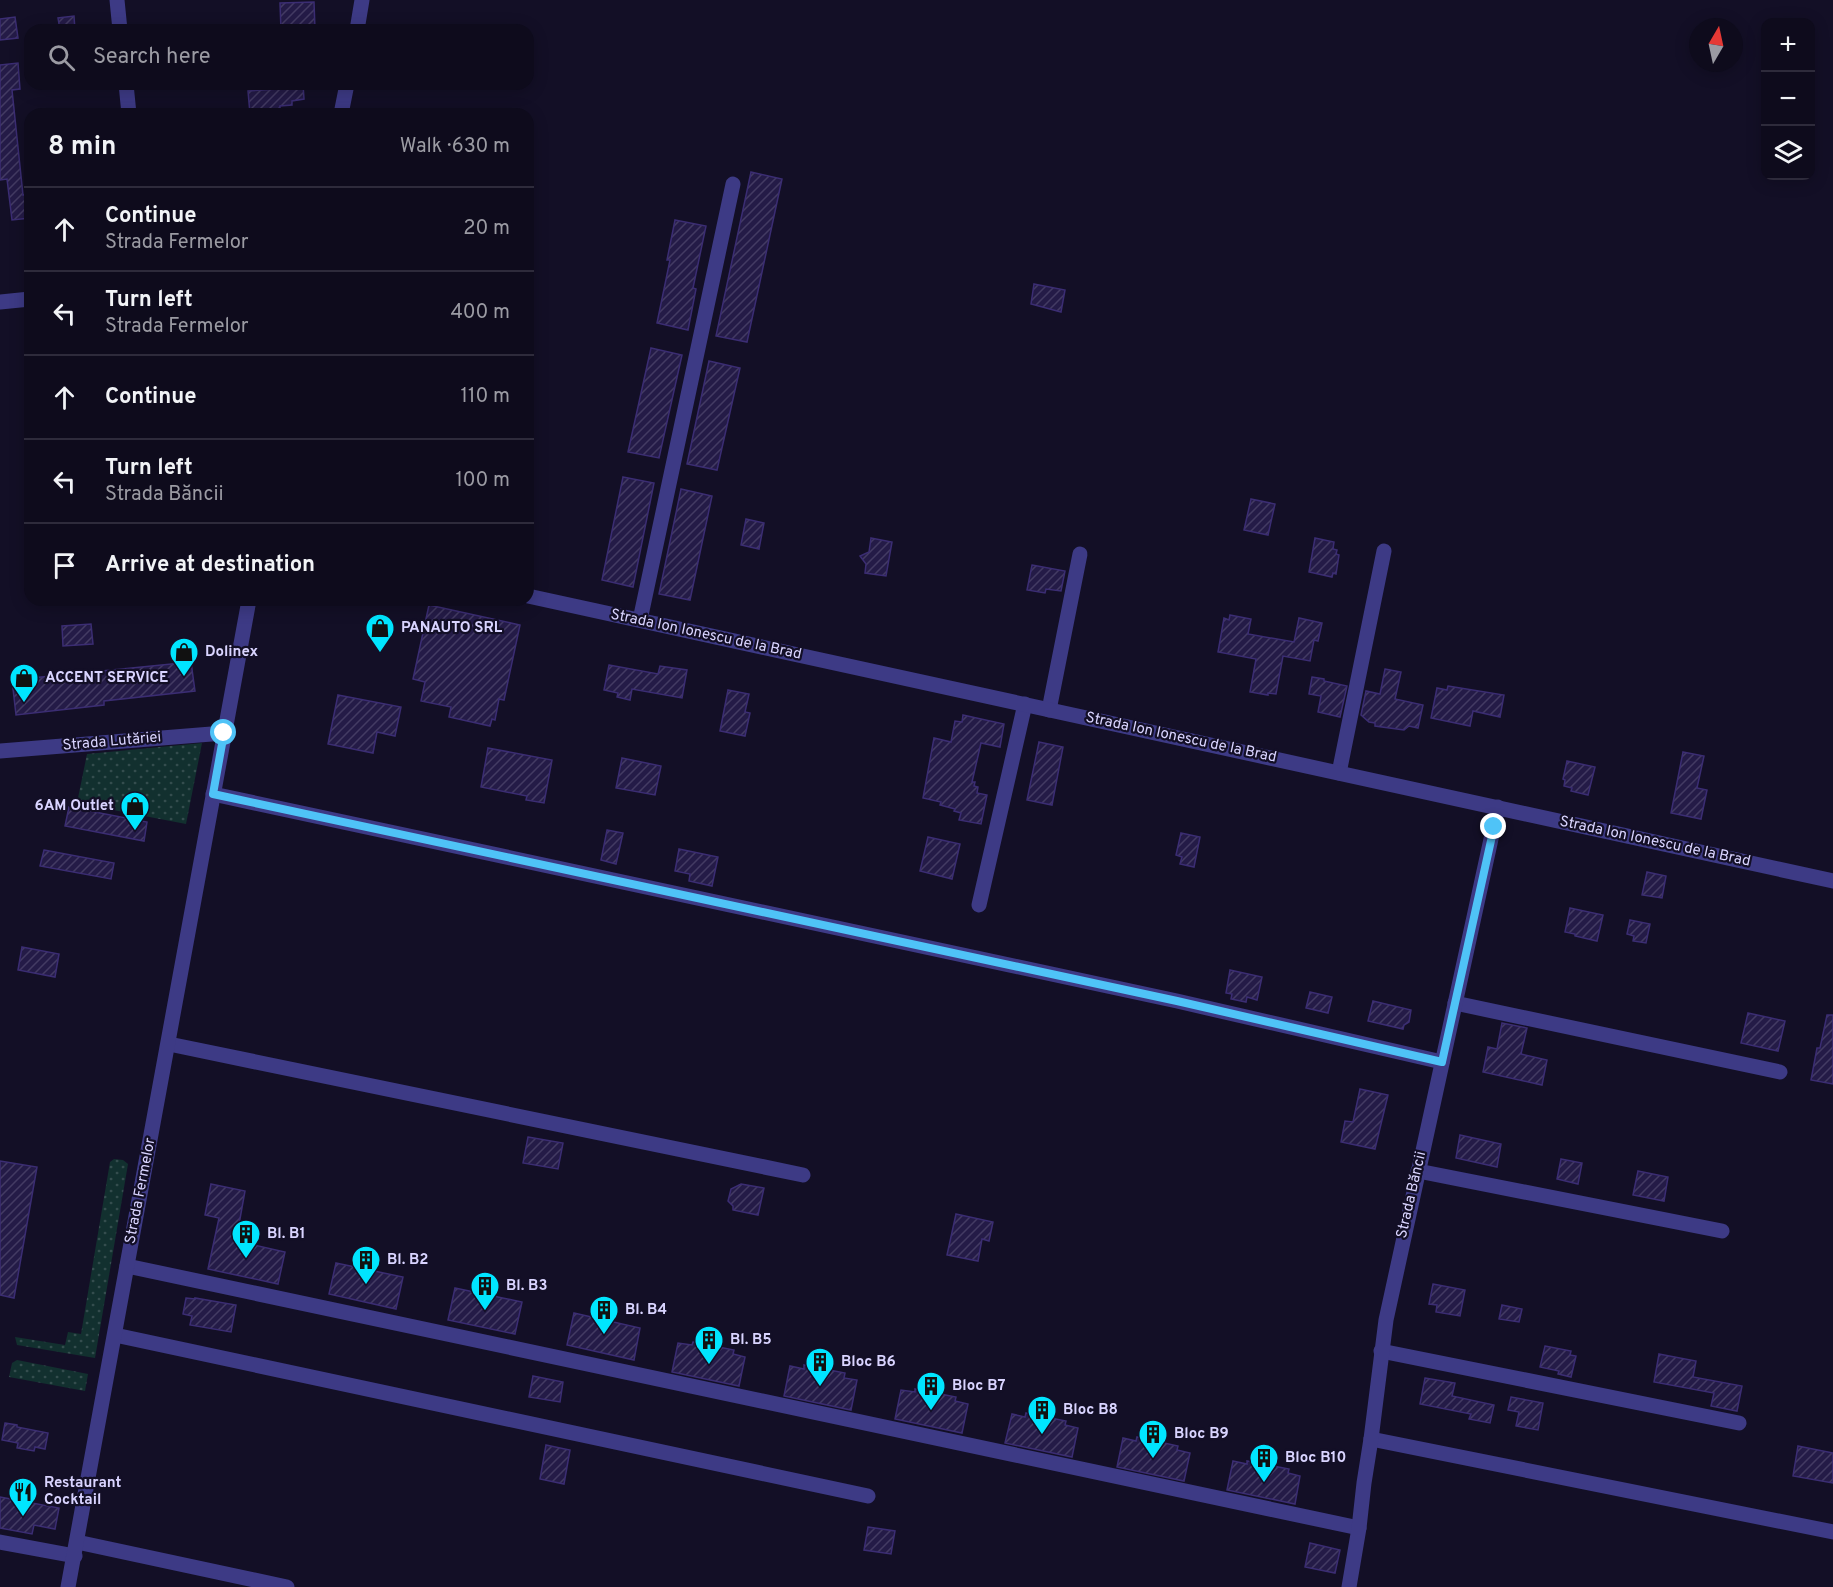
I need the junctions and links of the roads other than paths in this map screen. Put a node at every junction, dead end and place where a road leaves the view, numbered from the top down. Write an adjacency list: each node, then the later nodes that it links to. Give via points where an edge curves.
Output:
1 (117, 0): 3 (street)
2 (362, 0): 4 (street)
3 (119, 24)
4 (358, 24)
5 (127, 90): 7 (street)
6 (346, 90): 8 (street)
7 (128, 108)
8 (342, 108)
9 (733, 184): 16 (street)
10 (24, 300): 11 (street)
11 (0, 302)
12 (1384, 551): 21 (street)
13 (1080, 554): 18 (street)
14 (534, 597): 16 (street, Strada Ion Ionescu de la Brad)
15 (248, 606): 19 (street, Strada Fermelor)
16 (640, 620): 17 (street, Strada Ion Ionescu de la Brad)
17 (1025, 704): 18 (street, Strada Ion Ionescu de la Brad); 25 (street)
18 (1049, 710): 21 (street, Strada Ion Ionescu de la Brad)
19 (224, 733): 20 (street, Strada Lutăriei); 22 (street, Strada Fermelor)
20 (0, 751)
21 (1339, 773): 23 (street, Strada Ion Ionescu de la Brad)
22 (213, 794): 27 (street, Strada Fermelor); 28 (street, via 1177,1001)
23 (1498, 807): 24 (street, Strada Ion Ionescu de la Brad); 26 (street, Strada Băncii)
24 (1833, 881)
25 (979, 905)
26 (1455, 1003): 28 (street, Strada Băncii); 29 (street)
27 (169, 1044): 31 (street); 33 (street, Strada Fermelor)
28 (1442, 1062): 30 (street, Strada Băncii)
29 (1780, 1072)
30 (1418, 1171): 32 (street); 35 (street, Strada Băncii)
31 (803, 1175)
32 (1722, 1231)
33 (127, 1266): 34 (street, Strada Fermelor); 39 (street)
34 (115, 1335): 38 (street); 42 (street, Strada Fermelor)
35 (1381, 1351): 36 (street); 37 (street, Strada Băncii)
36 (1739, 1423)
37 (1371, 1439): 39 (street, Strada Băncii); 40 (street)
38 (868, 1496)
39 (1359, 1528): 45 (street, Strada Băncii)
40 (1833, 1532)
41 (0, 1542): 42 (street)
42 (76, 1549): 43 (street, Strada Fermelor); 44 (street)
43 (68, 1587)
44 (287, 1587)
45 (1349, 1587)

